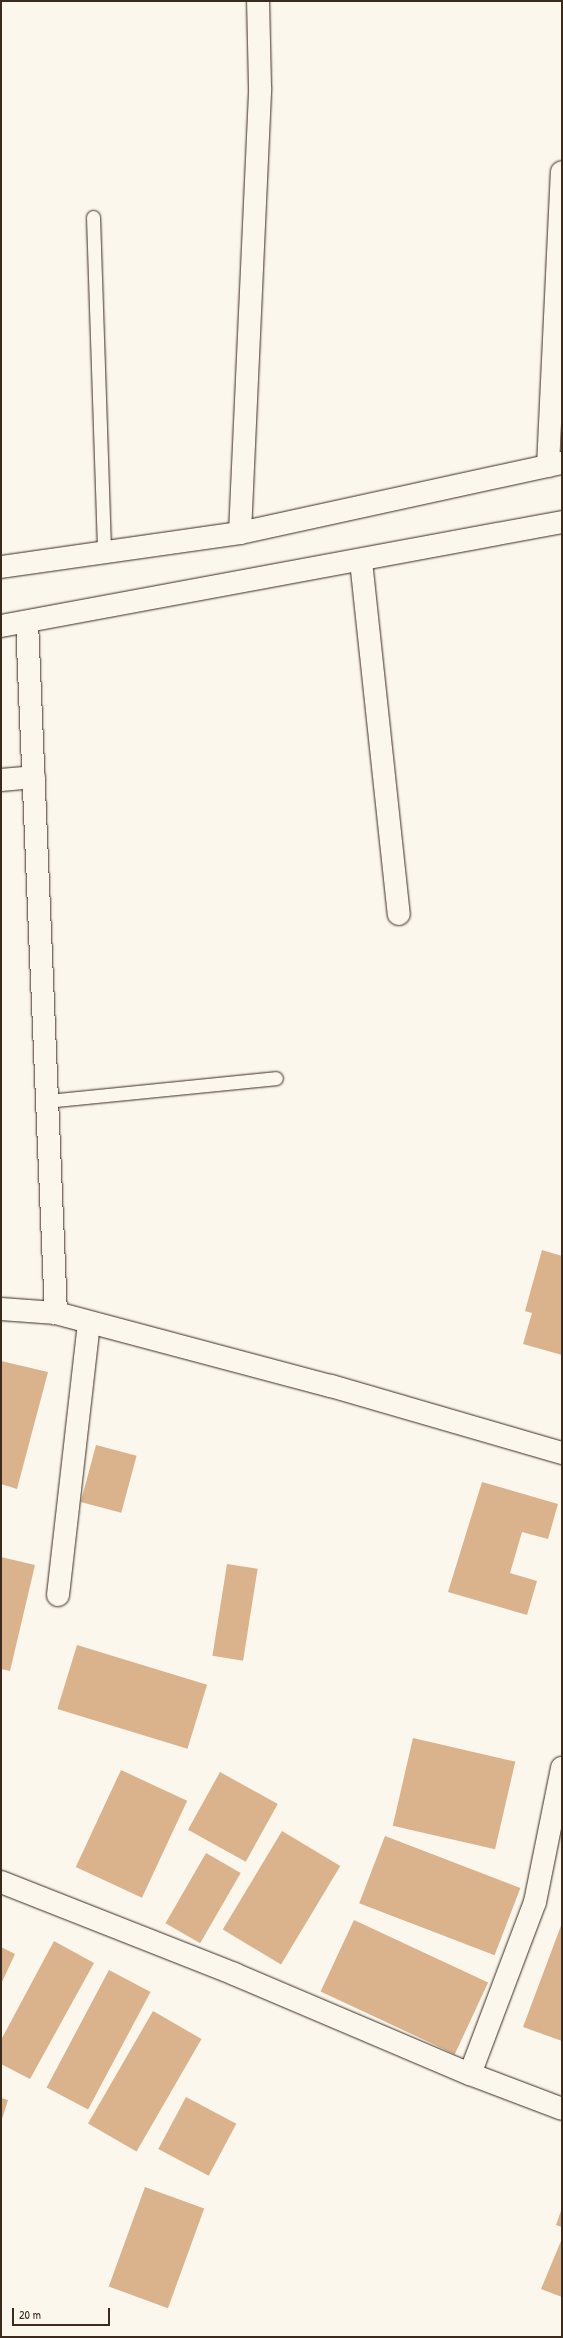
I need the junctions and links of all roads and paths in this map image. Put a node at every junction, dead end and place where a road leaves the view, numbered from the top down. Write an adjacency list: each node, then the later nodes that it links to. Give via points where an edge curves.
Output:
1 (258, 1): 6 (street, via 260,87)
2 (562, 172): 4 (street)
3 (93, 217): 7 (lane)
4 (555, 465): 6 (street)
5 (562, 522): 8 (street)
6 (240, 533): 7 (street)
7 (104, 552): 9 (street)
8 (361, 561): 10 (street); 14 (street)
9 (1, 567)
10 (27, 622): 11 (street); 12 (street)
11 (1, 626)
12 (34, 777): 13 (street); 16 (street)
13 (1, 780)
14 (399, 914)
15 (276, 1078): 16 (lane)
16 (48, 1101): 18 (street)
17 (1, 1309): 18 (street)
18 (56, 1312): 19 (street)
19 (89, 1323): 20 (street, via 331,1386); 21 (street)
20 (562, 1453)
21 (58, 1595)
22 (562, 1768): 24 (street, via 535,1902)
23 (1, 1882): 24 (street, via 234,1974)
24 (470, 2074): 25 (street)
25 (562, 2109)

